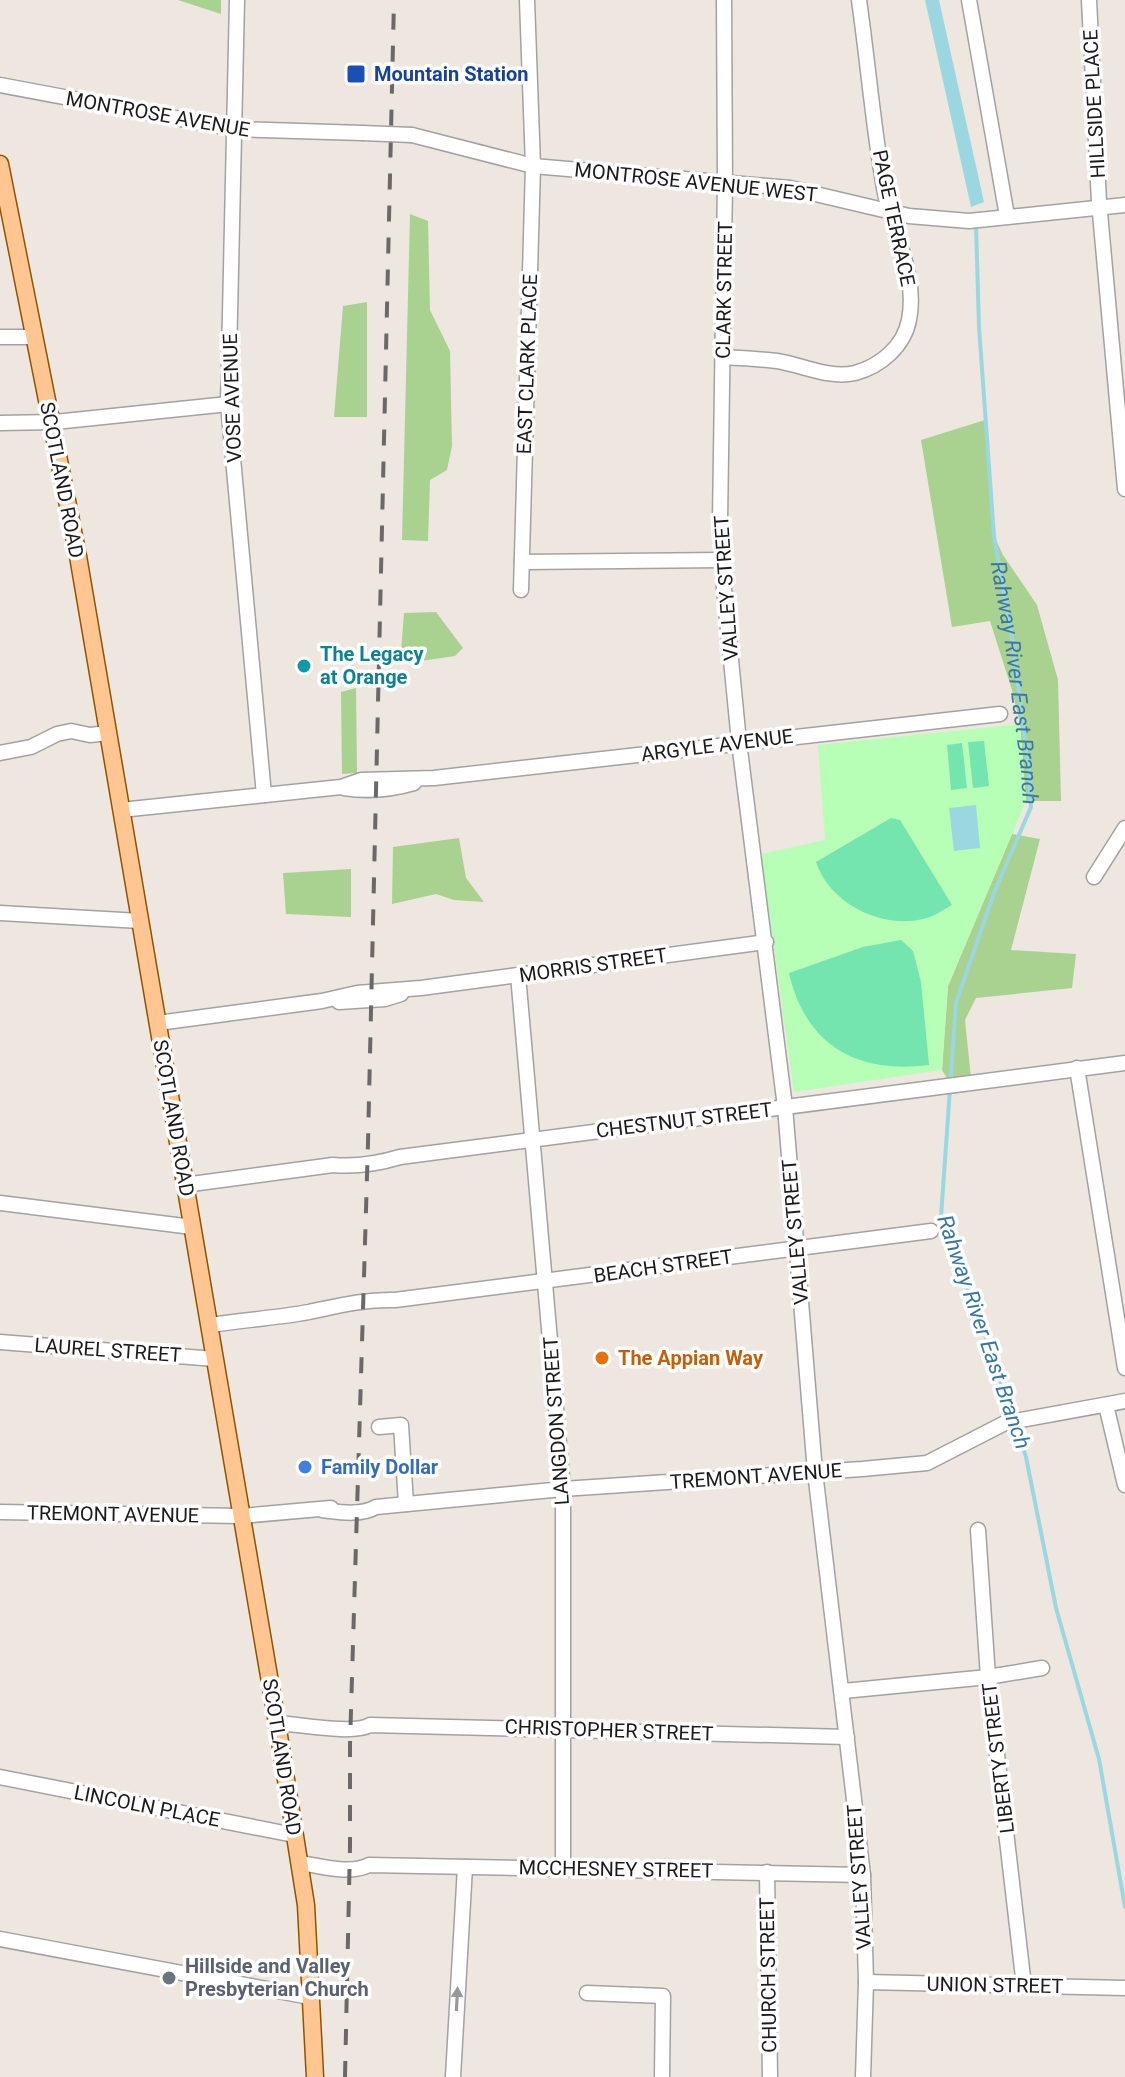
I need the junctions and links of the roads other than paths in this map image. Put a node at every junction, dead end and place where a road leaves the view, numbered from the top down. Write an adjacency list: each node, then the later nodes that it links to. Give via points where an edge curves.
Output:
1 (237, 0): 8 (street, VOSE AVENUE)
2 (527, 0): 11 (street, EAST CLARK PLACE)
3 (724, 0): 12 (street, CLARK STREET)
4 (859, 0): 15 (street, PAGE TERRACE)
5 (969, 0): 16 (street)
6 (1089, 0): 14 (street, HILLSIDE PLACE)
7 (0, 85): 8 (street, MONTROSE AVENUE)
8 (234, 129): 9 (street, MONTROSE AVENUE, bridge); 21 (street, VOSE AVENUE)
9 (412, 135): 11 (street, MONTROSE AVENUE WEST)
10 (0, 164): 18 (main road, SCOTLAND ROAD)
11 (533, 166): 12 (street, MONTROSE AVENUE WEST); 26 (street, EAST CLARK PLACE)
12 (725, 182): 15 (street, MONTROSE AVENUE WEST, via 790,188); 19 (street, CLARK STREET)
13 (1125, 205): 14 (street, MONTROSE AVENUE WEST)
14 (1100, 208): 16 (street, MONTROSE AVENUE WEST); 24 (street, HILLSIDE PLACE)
15 (890, 212): 16 (street, MONTROSE AVENUE WEST, via 977,220); 19 (street, PAGE TERRACE, via 911,302 902,339 890,354 874,366 836,375 779,361)
16 (1007, 216)
17 (0, 337): 18 (street)
18 (34, 337): 22 (main road, SCOTLAND ROAD)
19 (722, 357): 20 (street, CLARK STREET)
20 (722, 388): 25 (street, VALLEY STREET)
21 (228, 404): 22 (street); 32 (street, VOSE AVENUE)
22 (51, 422): 23 (street); 29 (main road, SCOTLAND ROAD)
23 (0, 423)
24 (1125, 489)
25 (722, 560): 26 (street); 30 (street, VALLEY STREET)
26 (522, 562): 27 (street, EAST CLARK PLACE)
27 (521, 590)
28 (1000, 714): 30 (street, ARGYLE AVENUE)
29 (108, 733): 31 (street, via 71,731); 33 (main road, SCOTLAND ROAD)
30 (739, 742): 32 (street, ARGYLE AVENUE, via 434,778 389,790 341,787); 38 (street, VALLEY STREET)
31 (0, 753)
32 (264, 795): 33 (street, ARGYLE AVENUE)
33 (121, 810): 37 (main road, SCOTLAND ROAD)
34 (1125, 828): 35 (street)
35 (1094, 877)
36 (0, 913): 37 (street)
37 (140, 921): 40 (main road, SCOTLAND ROAD)
38 (766, 942): 39 (street, MORRIS STREET); 43 (street, VALLEY STREET)
39 (518, 975): 40 (street, MORRIS STREET, via 421,988 385,999 322,1001); 44 (street, LANGDON STREET)
40 (158, 1023): 45 (main road, SCOTLAND ROAD)
41 (1125, 1063): 42 (street, CHESTNUT STREET)
42 (1077, 1068): 43 (street, CHESTNUT STREET); 54 (street)
43 (785, 1107): 44 (street, CHESTNUT STREET); 49 (street, VALLEY STREET)
44 (533, 1140): 45 (street, CHESTNUT STREET); 50 (street, LANGDON STREET)
45 (184, 1185): 47 (main road, SCOTLAND ROAD)
46 (0, 1203): 47 (street)
47 (192, 1227): 51 (main road, SCOTLAND ROAD)
48 (931, 1231): 49 (street, BEACH STREET)
49 (796, 1248): 50 (street, BEACH STREET); 58 (street, VALLEY STREET)
50 (545, 1282): 51 (street, BEACH STREET, via 395,1300 375,1308); 60 (street, LANGDON STREET)
51 (210, 1325): 53 (main road, SCOTLAND ROAD)
52 (0, 1342): 53 (street, LAUREL STREET)
53 (215, 1359): 63 (main road, SCOTLAND ROAD)
54 (1125, 1368)
55 (1125, 1401): 56 (street, TREMONT AVENUE)
56 (1106, 1405): 58 (street, TREMONT AVENUE, via 1005,1423 927,1463); 59 (street)
57 (379, 1427): 61 (street, via 401,1425)
58 (815, 1472): 60 (street, TREMONT AVENUE); 67 (street, VALLEY STREET)
59 (1125, 1485)
60 (563, 1489): 61 (street, TREMONT AVENUE); 69 (street, LANGDON STREET)
61 (406, 1504): 63 (street, TREMONT AVENUE, via 344,1513)
62 (0, 1512): 63 (street, TREMONT AVENUE)
63 (241, 1516): 68 (main road, SCOTLAND ROAD)
64 (978, 1530): 66 (street, LIBERTY STREET)
65 (1042, 1668): 66 (street)
66 (988, 1677): 67 (street); 80 (street, LIBERTY STREET)
67 (843, 1691): 70 (street, VALLEY STREET)
68 (277, 1723): 69 (street, CHRISTOPHER STREET); 72 (main road, SCOTLAND ROAD)
69 (562, 1728): 70 (street, CHRISTOPHER STREET); 75 (street, LANGDON STREET)
70 (847, 1737): 77 (street, VALLEY STREET)
71 (0, 1777): 72 (street, LINCOLN PLACE)
72 (294, 1835): 73 (main road, SCOTLAND ROAD)
73 (300, 1863): 74 (street, MCCHESNEY STREET, via 339,1869); 83 (main road, SCOTLAND ROAD)
74 (465, 1867): 75 (street, MCCHESNEY STREET); 85 (street, one-way to 74)
75 (563, 1868): 76 (street, MCCHESNEY STREET)
76 (767, 1872): 77 (street, MCCHESNEY STREET); 87 (street, CHURCH STREET)
77 (863, 1875): 79 (street, VALLEY STREET)
78 (0, 1939): 83 (street)
79 (866, 1982): 80 (street, UNION STREET); 88 (street, VALLEY STREET)
80 (1024, 1986): 81 (street, UNION STREET)
81 (1125, 1988)
82 (587, 1993): 86 (street, via 663,1996)
83 (310, 1997): 84 (main road, SCOTLAND ROAD)
84 (315, 2077)
85 (453, 2077)
86 (662, 2077)
87 (770, 2077)
88 (863, 2077)

